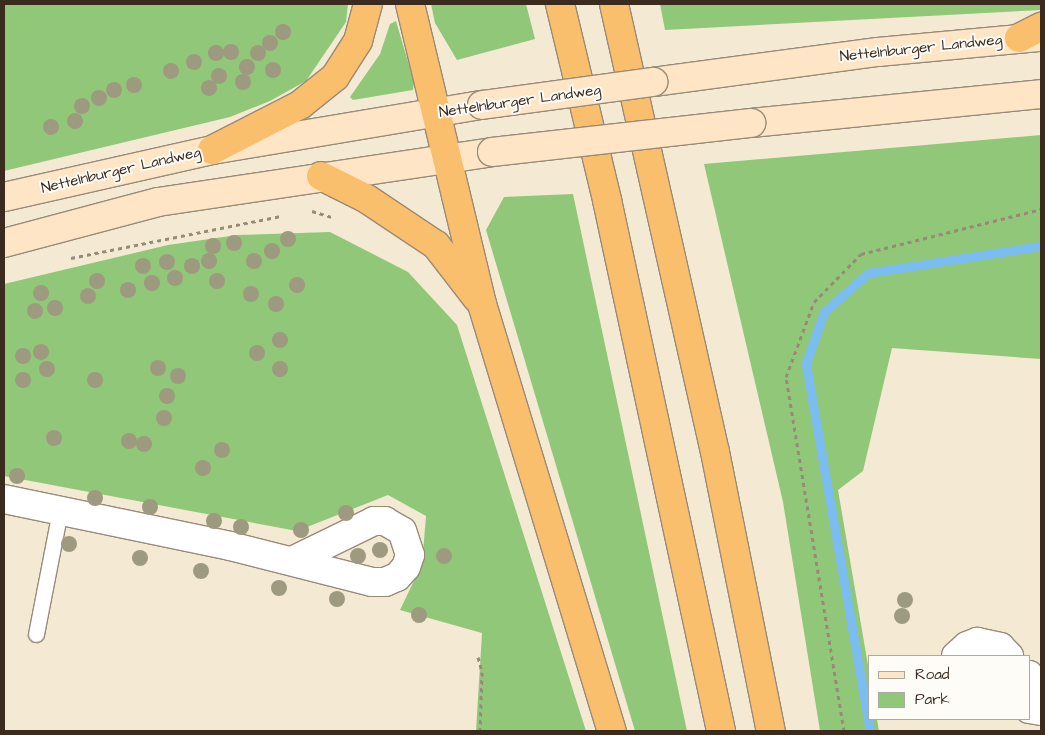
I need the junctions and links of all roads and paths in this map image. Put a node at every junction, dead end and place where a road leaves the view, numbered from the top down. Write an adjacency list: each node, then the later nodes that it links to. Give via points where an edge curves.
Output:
1 (368, 4): 8 (highway, via 358,41 335,77 300,105)
2 (410, 4): 7 (highway)
3 (560, 4): 30 (highway, via 607,200)
4 (614, 4): 31 (highway, via 715,452)
5 (1034, 34): 7 (main road, Nettelnburger Landweg, bridge, via 740,70)
6 (1041, 94): 9 (main road, bridge)
7 (436, 113): 8 (main road, Nettelnburger Landweg); 9 (highway)
8 (212, 150): 11 (main road, Nettelnburger Landweg)
9 (447, 158): 10 (main road); 18 (highway)
10 (321, 176): 16 (main road, via 158,202); 18 (highway, via 367,199 436,245)
11 (4, 197)
12 (1041, 209): 32 (path, via 861,254 814,302 786,377)
13 (311, 211): 14 (path)
14 (301, 212)
15 (292, 214): 17 (path)
16 (4, 243)
17 (69, 259)
18 (482, 304): 29 (highway)
19 (4, 499): 20 (street)
20 (60, 510): 21 (street); 22 (lane)
21 (294, 560)
22 (36, 634)
23 (957, 655): 24 (street, via 978,642 994,645)
24 (1008, 655)
25 (478, 657): 28 (path, via 482,672)
26 (1030, 676): 27 (street)
27 (1041, 690)
28 (480, 731)
29 (612, 731)
30 (721, 731)
31 (771, 731)
32 (844, 731)

